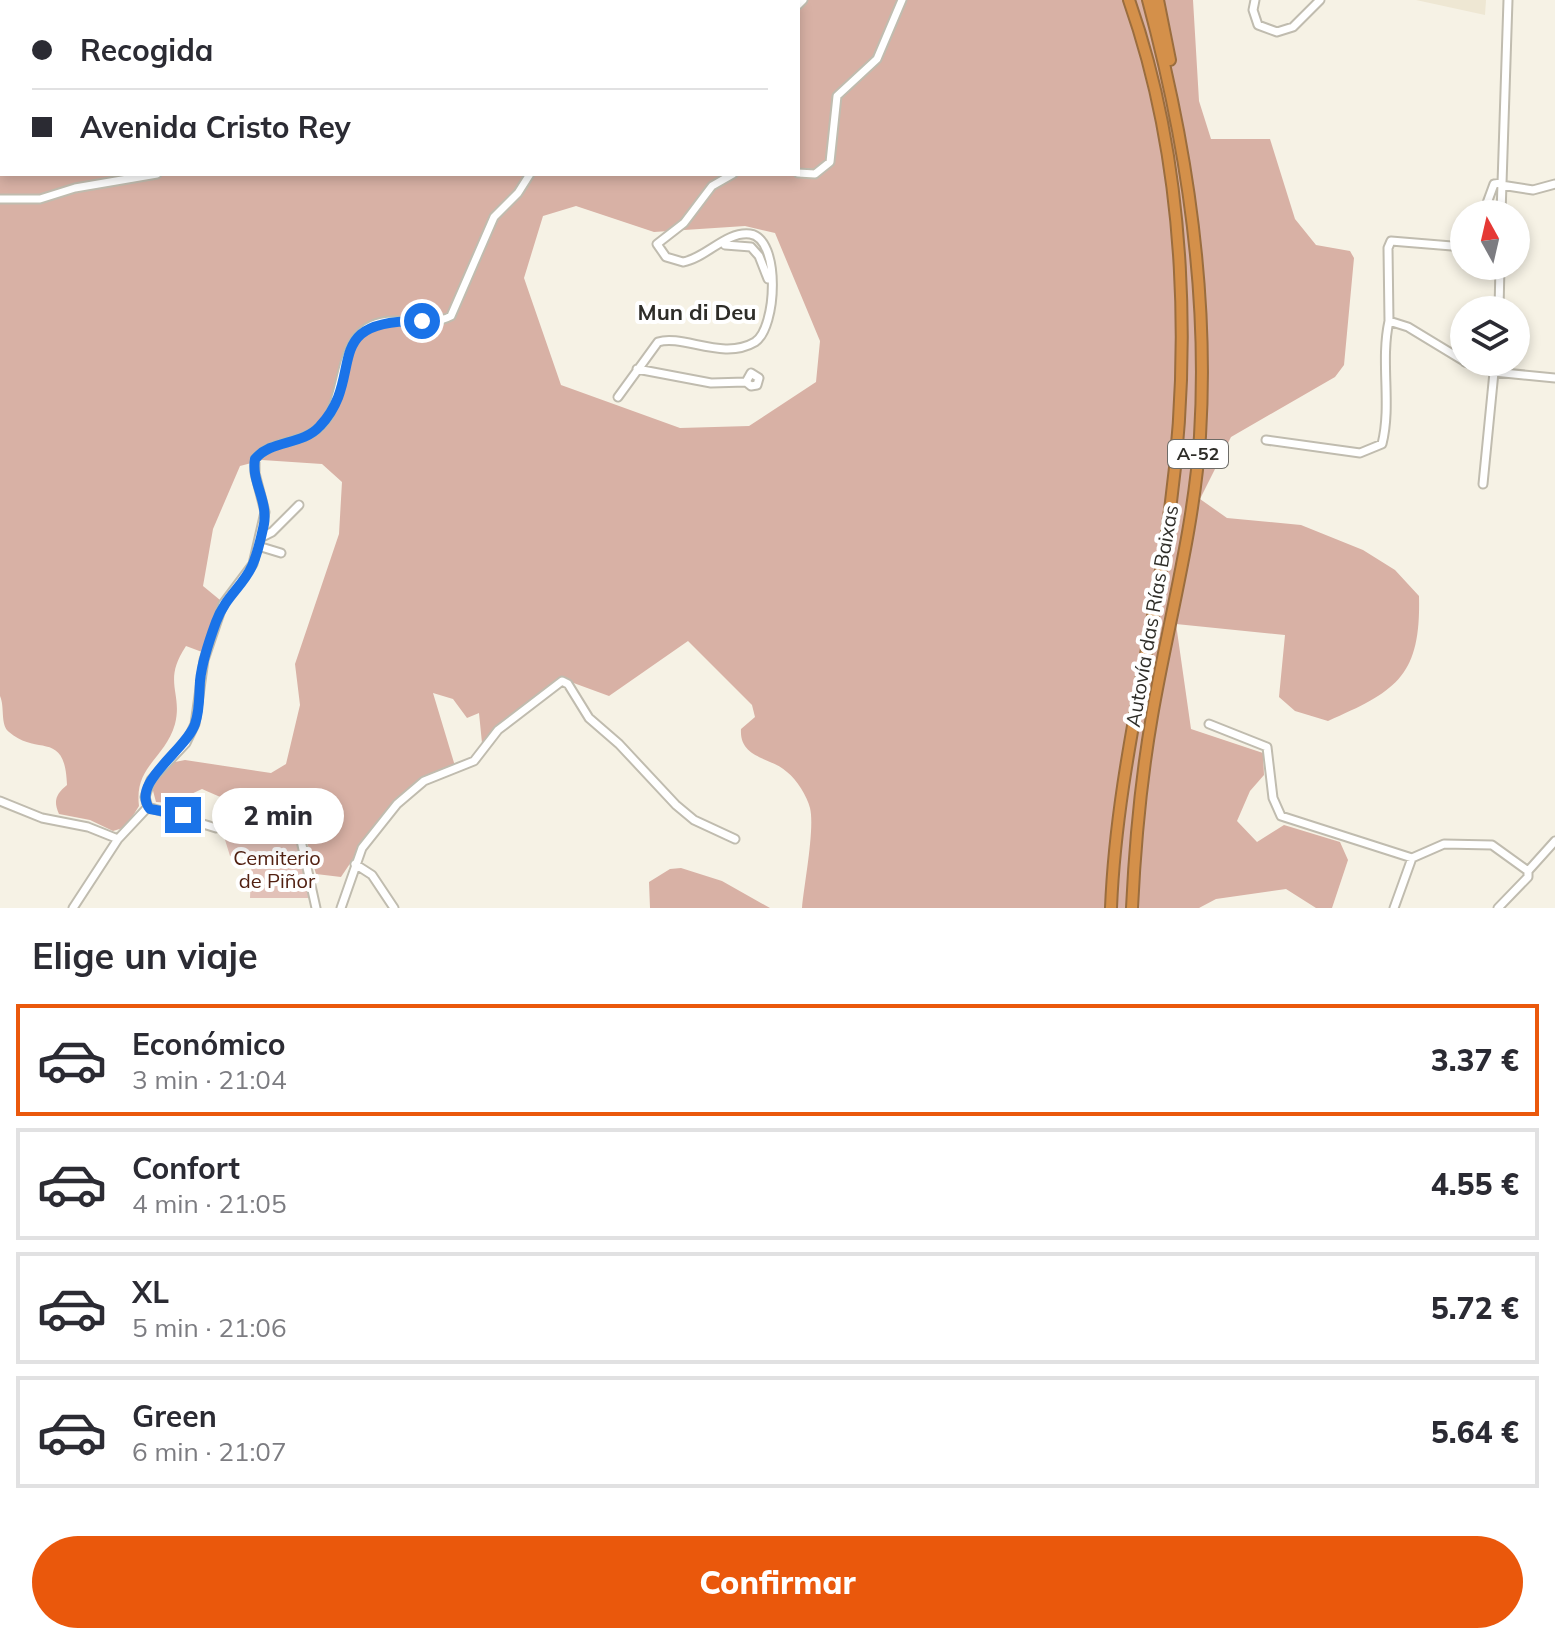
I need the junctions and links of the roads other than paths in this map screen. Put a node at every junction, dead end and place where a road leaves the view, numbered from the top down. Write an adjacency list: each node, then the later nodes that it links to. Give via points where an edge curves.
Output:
1 (902, 0): 9 (street, via 877,59 837,96 830,162 815,174)
2 (1129, 0): 51 (highway, Autovía das Rías Baixas / A-52, via 1161,126 1175,217 1181,312 1179,408 1166,539 1129,737)
3 (1148, 0): 8 (highway, Autovía das Rías Baixas / A-52)
4 (1158, 0): 8 (highway, via 1182,112)
5 (1255, 0): 6 (street, via 1258,25 1268,32 1293,27)
6 (1320, 0)
7 (1508, 0): 13 (street)
8 (1184, 157): 52 (highway, Autovía das Rías Baixas / A-52, via 1202,346 1200,438 1189,527 1149,731)
9 (800, 173)
10 (145, 176): 15 (street, via 40,199)
11 (529, 176): 36 (street, via 494,217 451,316 366,328 352,347 332,408 319,427 301,439 266,449 255,459 265,506)
12 (730, 176): 21 (street, via 712,186 684,223 657,244 676,262)
13 (1501, 184): 14 (street, via 1533,190); 16 (street, via 1494,184); 17 (street)
14 (1555, 184)
15 (0, 199)
16 (1488, 200)
17 (1501, 200)
18 (757, 236): 20 (street); 21 (street, via 739,235); 22 (street, via 769,249)
19 (1450, 246): 23 (street, via 1391,241)
20 (751, 247): 21 (street, via 734,243); 22 (street)
21 (711, 250)
22 (770, 284): 25 (street, via 769,321 755,342 715,349 664,340)
23 (1389, 321): 24 (street); 33 (street, via 1382,444 1360,453 1331,452)
24 (1450, 353)
25 (644, 357): 26 (street); 27 (street)
26 (637, 369): 27 (street); 32 (street)
27 (656, 373): 31 (street, via 711,383)
28 (1494, 376): 34 (street)
29 (1530, 376): 30 (street)
30 (1555, 378)
31 (746, 382)
32 (618, 397)
33 (1266, 440)
34 (1483, 484)
35 (299, 505): 36 (street)
36 (259, 542): 37 (street); 40 (street, via 252,567 223,604 210,639 192,732 151,780 145,797)
37 (281, 553)
38 (1209, 724): 44 (street, via 1267,747 1273,798 1281,816)
39 (0, 801): 41 (street)
40 (148, 807): 41 (street); 48 (street, via 216,828 265,816 285,823 300,836)
41 (118, 839): 47 (street)
42 (735, 839): 45 (street, via 694,820 676,805 589,718 562,681 498,730 474,761 430,777 409,792)
43 (1555, 841): 46 (street)
44 (1412, 858): 46 (street, via 1444,844 1492,845); 53 (street)
45 (355, 864): 49 (street); 50 (street, via 370,871)
46 (1528, 871): 54 (street)
47 (73, 908)
48 (316, 908)
49 (341, 908)
50 (394, 908)
51 (1111, 908)
52 (1132, 908)
53 (1394, 908)
54 (1498, 908)

